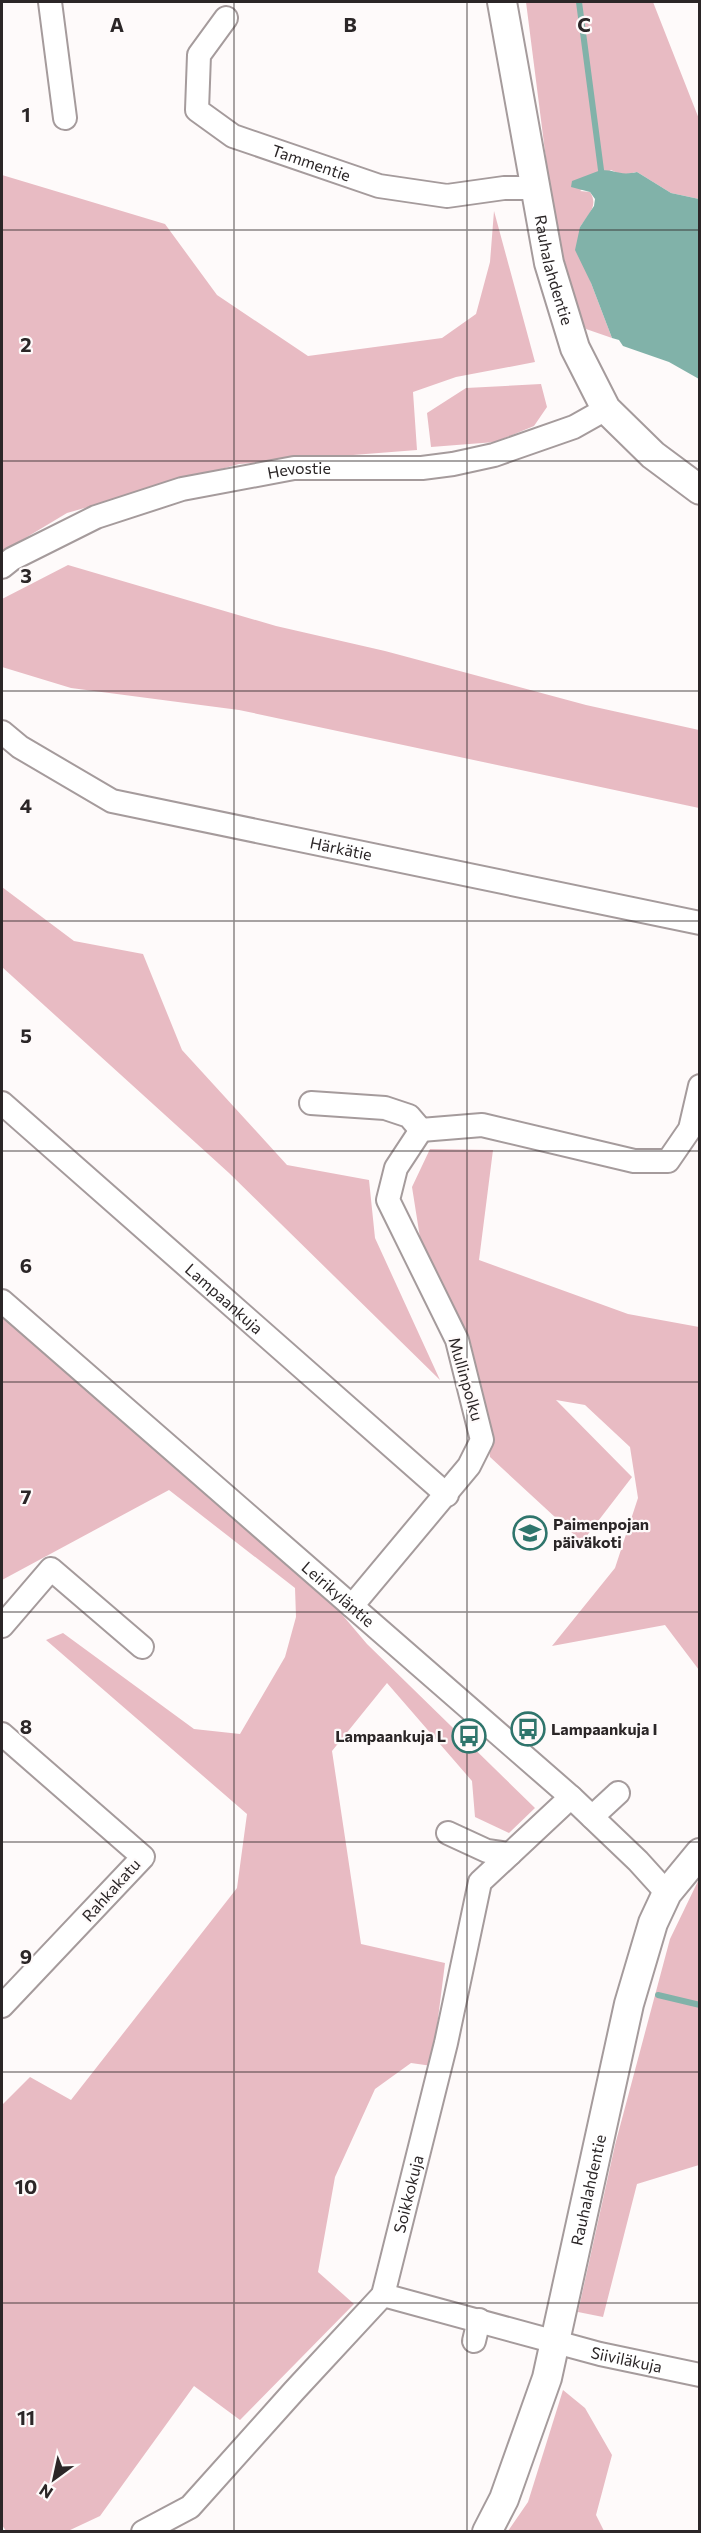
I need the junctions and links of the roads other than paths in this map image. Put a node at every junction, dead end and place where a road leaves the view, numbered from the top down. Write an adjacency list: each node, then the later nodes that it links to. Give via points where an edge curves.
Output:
1 (50, 2): 4 (street)
2 (502, 2): 5 (main road, Rauhalahdentie)
3 (226, 18): 5 (street, Tammentie, via 199,56 197,110 233,136 379,186 447,196)
4 (65, 118)
5 (535, 188): 6 (main road, Rauhalahdentie, via 564,318)
6 (606, 409): 7 (main road, Rauhalahdentie, via 653,455); 8 (street, Hevostie, via 574,427 494,455 453,464 422,468 294,468 182,489 96,517)
7 (699, 490)
8 (5, 556)
9 (2, 732): 10 (street, Härkätie, via 20,747 112,801)
10 (699, 923)
11 (699, 1086): 14 (street, via 690,1129 668,1161 634,1161 482,1125)
12 (2, 1102): 16 (street, Lampaankuja)
13 (311, 1103): 14 (street, via 385,1108 409,1116)
14 (421, 1130): 16 (street, Mullinpolku, via 396,1168 388,1200 457,1340 482,1440)
15 (2, 1301): 17 (street, Leirikyläntie)
16 (447, 1495): 17 (street, Mullinpolku)
17 (352, 1606): 22 (street, Leirikyläntie)
18 (2, 1626): 19 (street, via 51,1569)
19 (142, 1647)
20 (2, 1734): 28 (street, Rahkakatu, via 143,1857)
21 (618, 1793): 23 (street)
22 (571, 1797): 23 (street, Leirikyläntie); 26 (street, Soikkokuja)
23 (592, 1817): 27 (street, Leirikyläntie)
24 (448, 1833): 26 (street, via 487,1851)
25 (699, 1853): 27 (main road, Rauhalahdentie)
26 (510, 1854): 29 (street, Soikkokuja, via 480,1882 446,2043)
27 (667, 1893): 30 (main road, Rauhalahdentie, via 653,1923 629,2004)
28 (2, 2006)
29 (383, 2295): 30 (street, Siiviläkuja, via 477,2330); 32 (street, Soikkokuja, via 190,2507)
30 (554, 2342): 31 (street, Siiviläkuja); 33 (main road, Rauhalahdentie, via 548,2378 529,2435)
31 (699, 2375)
32 (143, 2532)
33 (487, 2532)

